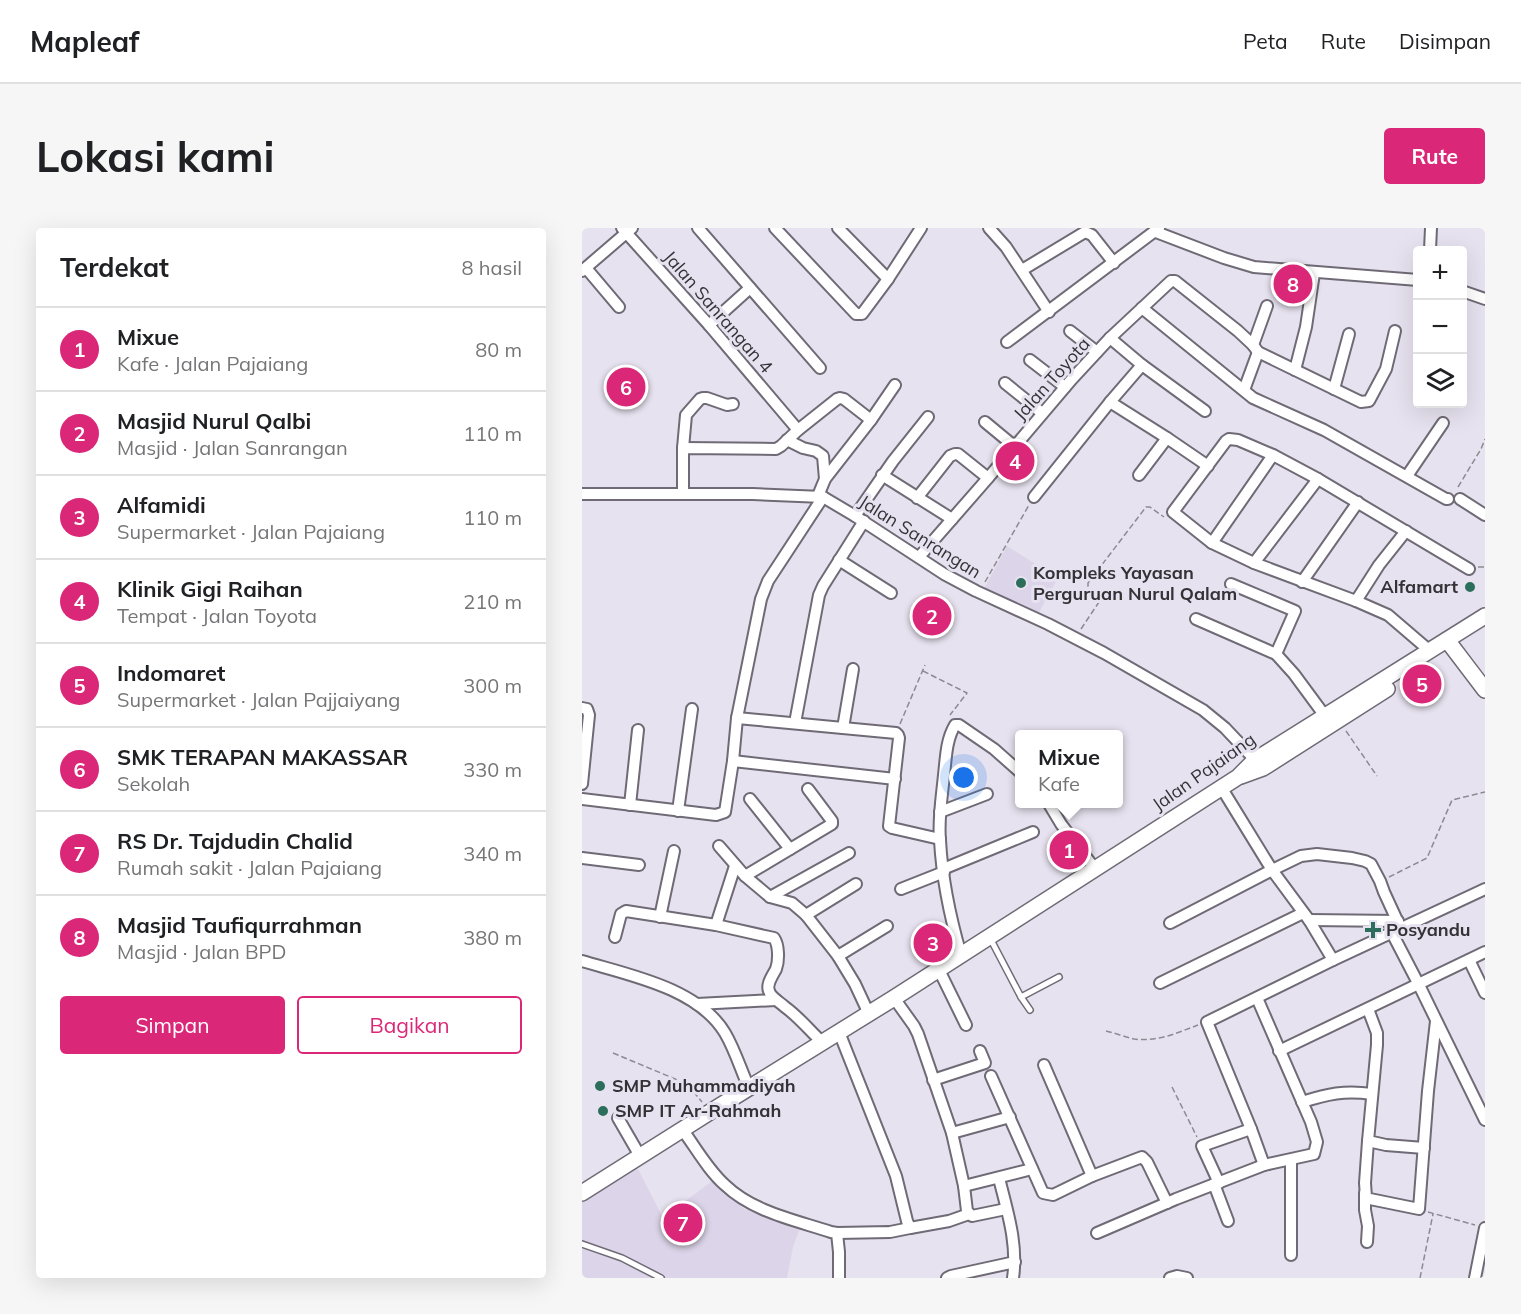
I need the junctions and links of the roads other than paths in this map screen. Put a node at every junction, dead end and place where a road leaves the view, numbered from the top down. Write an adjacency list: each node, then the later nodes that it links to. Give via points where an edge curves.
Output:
1 (698, 228): 18 (street)
2 (791, 228): 9 (street)
3 (838, 228): 16 (street)
4 (907, 228): 10 (street)
5 (988, 228): 14 (street)
6 (1431, 228): 11 (street)
7 (627, 230): 13 (street); 25 (street, Jalan Sanrangan 4)
8 (1153, 231): 12 (street); 15 (street, via 1244,265)
9 (778, 232): 16 (street, via 856,314 862,314)
10 (919, 232): 16 (street)
11 (1430, 246)
12 (1114, 263): 14 (street, via 1092,235 1085,232); 24 (street)
13 (584, 270): 22 (street)
14 (1022, 270): 24 (street)
15 (1314, 273): 17 (street); 36 (street)
16 (888, 279)
17 (1413, 280)
18 (750, 288): 25 (street); 35 (street)
19 (1467, 293): 20 (street)
20 (1485, 299)
21 (1267, 306): 31 (street)
22 (620, 307)
23 (1142, 308): 29 (street, Jalan Toyota); 31 (street, Jalan Toyota, via 1173,280); 41 (street)
24 (1049, 312): 30 (street)
25 (709, 325): 50 (street, Jalan Sanrangan 4)
26 (1070, 331): 32 (street)
27 (1395, 331): 40 (street, via 1386,369 1368,401 1361,402)
28 (1349, 334): 40 (street)
29 (1110, 338): 32 (street, Jalan Toyota); 34 (street)
30 (1007, 342)
31 (1256, 349): 36 (street); 41 (street)
32 (1097, 352): 39 (street, Jalan Toyota)
33 (1030, 360): 39 (street)
34 (1142, 365): 42 (street); 44 (street)
35 (820, 368)
36 (1295, 370): 40 (street)
37 (1005, 383): 45 (street)
38 (895, 385): 47 (street)
39 (1065, 387): 45 (street, Jalan Toyota)
40 (1334, 389)
41 (1244, 390): 59 (street)
42 (1110, 402): 51 (street); 66 (street)
43 (733, 404): 54 (street, via 700,399 686,415)
44 (1204, 411)
45 (1042, 413): 53 (street, Jalan Toyota)
46 (928, 417): 57 (street)
47 (871, 420): 50 (street, via 840,398); 61 (street)
48 (985, 422): 53 (street)
49 (1443, 423): 59 (street)
50 (798, 430): 52 (street)
51 (1167, 438): 56 (street); 58 (street)
52 (788, 440): 54 (street, via 771,449); 61 (street, via 823,456)
53 (1014, 446): 60 (street, Jalan Toyota)
54 (683, 448): 64 (street)
55 (1273, 455): 56 (street, via 1229,439); 62 (street); 75 (street)
56 (1208, 466): 75 (street, via 1173,512)
57 (882, 475): 67 (street); 72 (street)
58 (1139, 475)
59 (1407, 476): 68 (street)
60 (988, 478): 67 (street, via 955,454); 73 (street, Jalan Toyota)
61 (825, 479): 65 (street)
62 (1318, 479): 70 (street); 78 (street)
63 (582, 494): 64 (street)
64 (683, 494): 65 (street)
65 (821, 496): 72 (street, Jalan Sanrangan); 94 (street, via 764,591)
66 (1034, 497)
67 (917, 498): 73 (street)
68 (1448, 499)
69 (1460, 499): 71 (street)
70 (1358, 502): 74 (street); 80 (street)
71 (1485, 515)
72 (859, 518): 76 (street, Jalan Sanrangan); 77 (street)
73 (952, 519): 76 (street, Jalan Toyota)
74 (1406, 531): 79 (street); 83 (street)
75 (1212, 543): 78 (street)
76 (919, 557): 100 (street, Jalan Sanrangan, via 979,593 1075,638 1203,710)
77 (839, 560): 82 (street); 96 (street, via 817,603)
78 (1254, 564): 80 (street)
79 (1469, 569)
80 (1302, 582): 83 (street)
81 (1231, 584): 89 (street, via 1295,611)
82 (891, 593)
83 (1356, 601): 88 (street, via 1388,615)
84 (1485, 616): 87 (main road)
85 (1196, 618): 89 (street)
86 (1485, 629): 87 (main road)
87 (1450, 644): 88 (main road); 91 (main road); 95 (main road)
88 (1430, 651): 95 (main road)
89 (1276, 654): 95 (street)
90 (853, 669): 97 (street)
91 (1485, 690)
92 (582, 708): 102 (street, via 589,715)
93 (692, 709): 112 (street)
94 (737, 718): 96 (street); 99 (street)
95 (1332, 718): 100 (main road, Jalan Pajaiang)
96 (795, 723): 97 (street)
97 (843, 728): 103 (street, via 898,735)
98 (638, 730): 110 (street)
99 (733, 761): 103 (street); 112 (street, via 725,812 716,815)
100 (1259, 764): 105 (main road, Jalan Pajaiang)
101 (1015, 768): 113 (street, via 957,724 949,741)
102 (582, 778): 104 (street)
103 (894, 780): 115 (street, via 889,826)
104 (582, 784)
105 (1221, 788): 123 (main road, Jalan Pajaiang); 124 (street)
106 (807, 789): 117 (street, via 833,822)
107 (987, 795): 113 (street)
108 (582, 799): 110 (street)
109 (750, 799): 117 (street)
110 (630, 804): 112 (street)
111 (1051, 808): 123 (street)
112 (678, 811)
113 (940, 812): 115 (street)
114 (1033, 832): 125 (street)
115 (940, 839): 125 (street)
116 (719, 846): 122 (street)
117 (790, 849): 126 (street)
118 (674, 851): 132 (street)
119 (849, 853): 130 (street)
120 (582, 858): 121 (street)
121 (639, 865)
122 (735, 866): 126 (street); 135 (street)
123 (1095, 869): 139 (main road, Jalan Pajaiang)
124 (1272, 870): 133 (street); 134 (street); 137 (street, via 1301,856 1317,854 1365,861 1380,881)
125 (944, 871): 128 (street); 141 (street)
126 (745, 876): 130 (street)
127 (856, 884): 131 (street)
128 (901, 889)
129 (1485, 889): 137 (street)
130 (770, 897): 131 (street, via 792,903)
131 (806, 915): 142 (street)
132 (660, 917): 135 (street); 138 (street, via 623,912)
133 (1306, 917): 137 (street); 143 (street); 148 (street)
134 (1170, 922)
135 (716, 925): 154 (street, via 776,940 778,964 768,987)
136 (886, 926): 142 (street)
137 (1397, 928): 143 (street); 149 (street)
138 (615, 937)
139 (990, 938): 141 (main road, Jalan Pajaiang); 151 (lane)
140 (1485, 952): 144 (street)
141 (961, 955): 146 (main road, Jalan Pajaiang)
142 (838, 956): 158 (street)
143 (1333, 960): 153 (street)
144 (1469, 960): 149 (street); 150 (street)
145 (582, 961): 155 (street, via 663,986)
146 (939, 970): 152 (main road, Jalan Pajaiang); 160 (street)
147 (1059, 977): 151 (lane)
148 (1160, 983)
149 (1418, 983): 156 (street); 159 (street)
150 (1485, 993)
151 (1021, 997): 157 (lane)
152 (894, 998): 158 (main road, Jalan Pajaiang); 167 (street, via 916,1030)
153 (1257, 998): 164 (street); 174 (street, via 1207,1022)
154 (776, 1000): 155 (street); 162 (street)
155 (697, 1004): 168 (street, via 724,1031)
156 (1368, 1009): 164 (street); 169 (street, via 1377,1033)
157 (1030, 1010)
158 (869, 1014): 161 (main road, Jalan Pajaiang)
159 (1436, 1020): 173 (street); 178 (street)
160 (966, 1025)
161 (839, 1032): 162 (main road, Jalan Pajaiang); 193 (street, via 896,1176)
162 (823, 1043): 168 (main road, Jalan Pajaiang)
163 (980, 1051): 167 (street, via 985,1063)
164 (1279, 1051): 170 (street)
165 (1044, 1065): 183 (street)
166 (991, 1076): 171 (street)
167 (933, 1080): 176 (street)
168 (749, 1089): 175 (main road, Jalan Pajaiang)
169 (1372, 1094): 170 (street, via 1335,1092); 177 (street)
170 (1302, 1102): 180 (street, via 1317,1142 1316,1150)
171 (1010, 1117): 176 (street); 182 (street)
172 (618, 1118): 179 (street)
173 (1485, 1120)
174 (1251, 1128): 181 (street); 185 (street, via 1202,1146)
175 (682, 1129): 179 (main road, Jalan Pajaiang); 195 (street, via 720,1180 744,1200)
176 (952, 1133): 186 (street)
177 (1368, 1141): 178 (street); 188 (street)
178 (1424, 1148): 188 (street, via 1419,1209 1370,1199)
179 (640, 1156): 187 (main road, Jalan Pajaiang)
180 (1291, 1160): 181 (street); 199 (street)
181 (1264, 1165): 185 (street)
182 (1032, 1169): 183 (street, via 1047,1195); 184 (street)
183 (1092, 1176): 189 (street, via 1142,1157)
184 (999, 1178): 186 (street); 190 (street)
185 (1216, 1183): 189 (street); 192 (street)
186 (964, 1186): 191 (street)
187 (582, 1193)
188 (1365, 1193): 197 (street)
189 (1167, 1203): 196 (street)
190 (1006, 1209): 191 (street); 201 (street)
191 (969, 1214): 193 (street)
192 (1228, 1221)
193 (910, 1228): 195 (street)
194 (1485, 1228): 200 (street)
195 (837, 1233): 204 (street)
196 (1097, 1233)
197 (1367, 1242)
198 (582, 1244): 202 (lane, via 622,1258)
199 (1291, 1255)
200 (1481, 1261): 209 (street)
201 (1015, 1262): 205 (street); 206 (street)
202 (650, 1275): 203 (lane)
203 (661, 1278)
204 (839, 1278)
205 (947, 1278)
206 (1013, 1278)
207 (1170, 1278): 208 (street)
208 (1187, 1278)
209 (1475, 1278)

